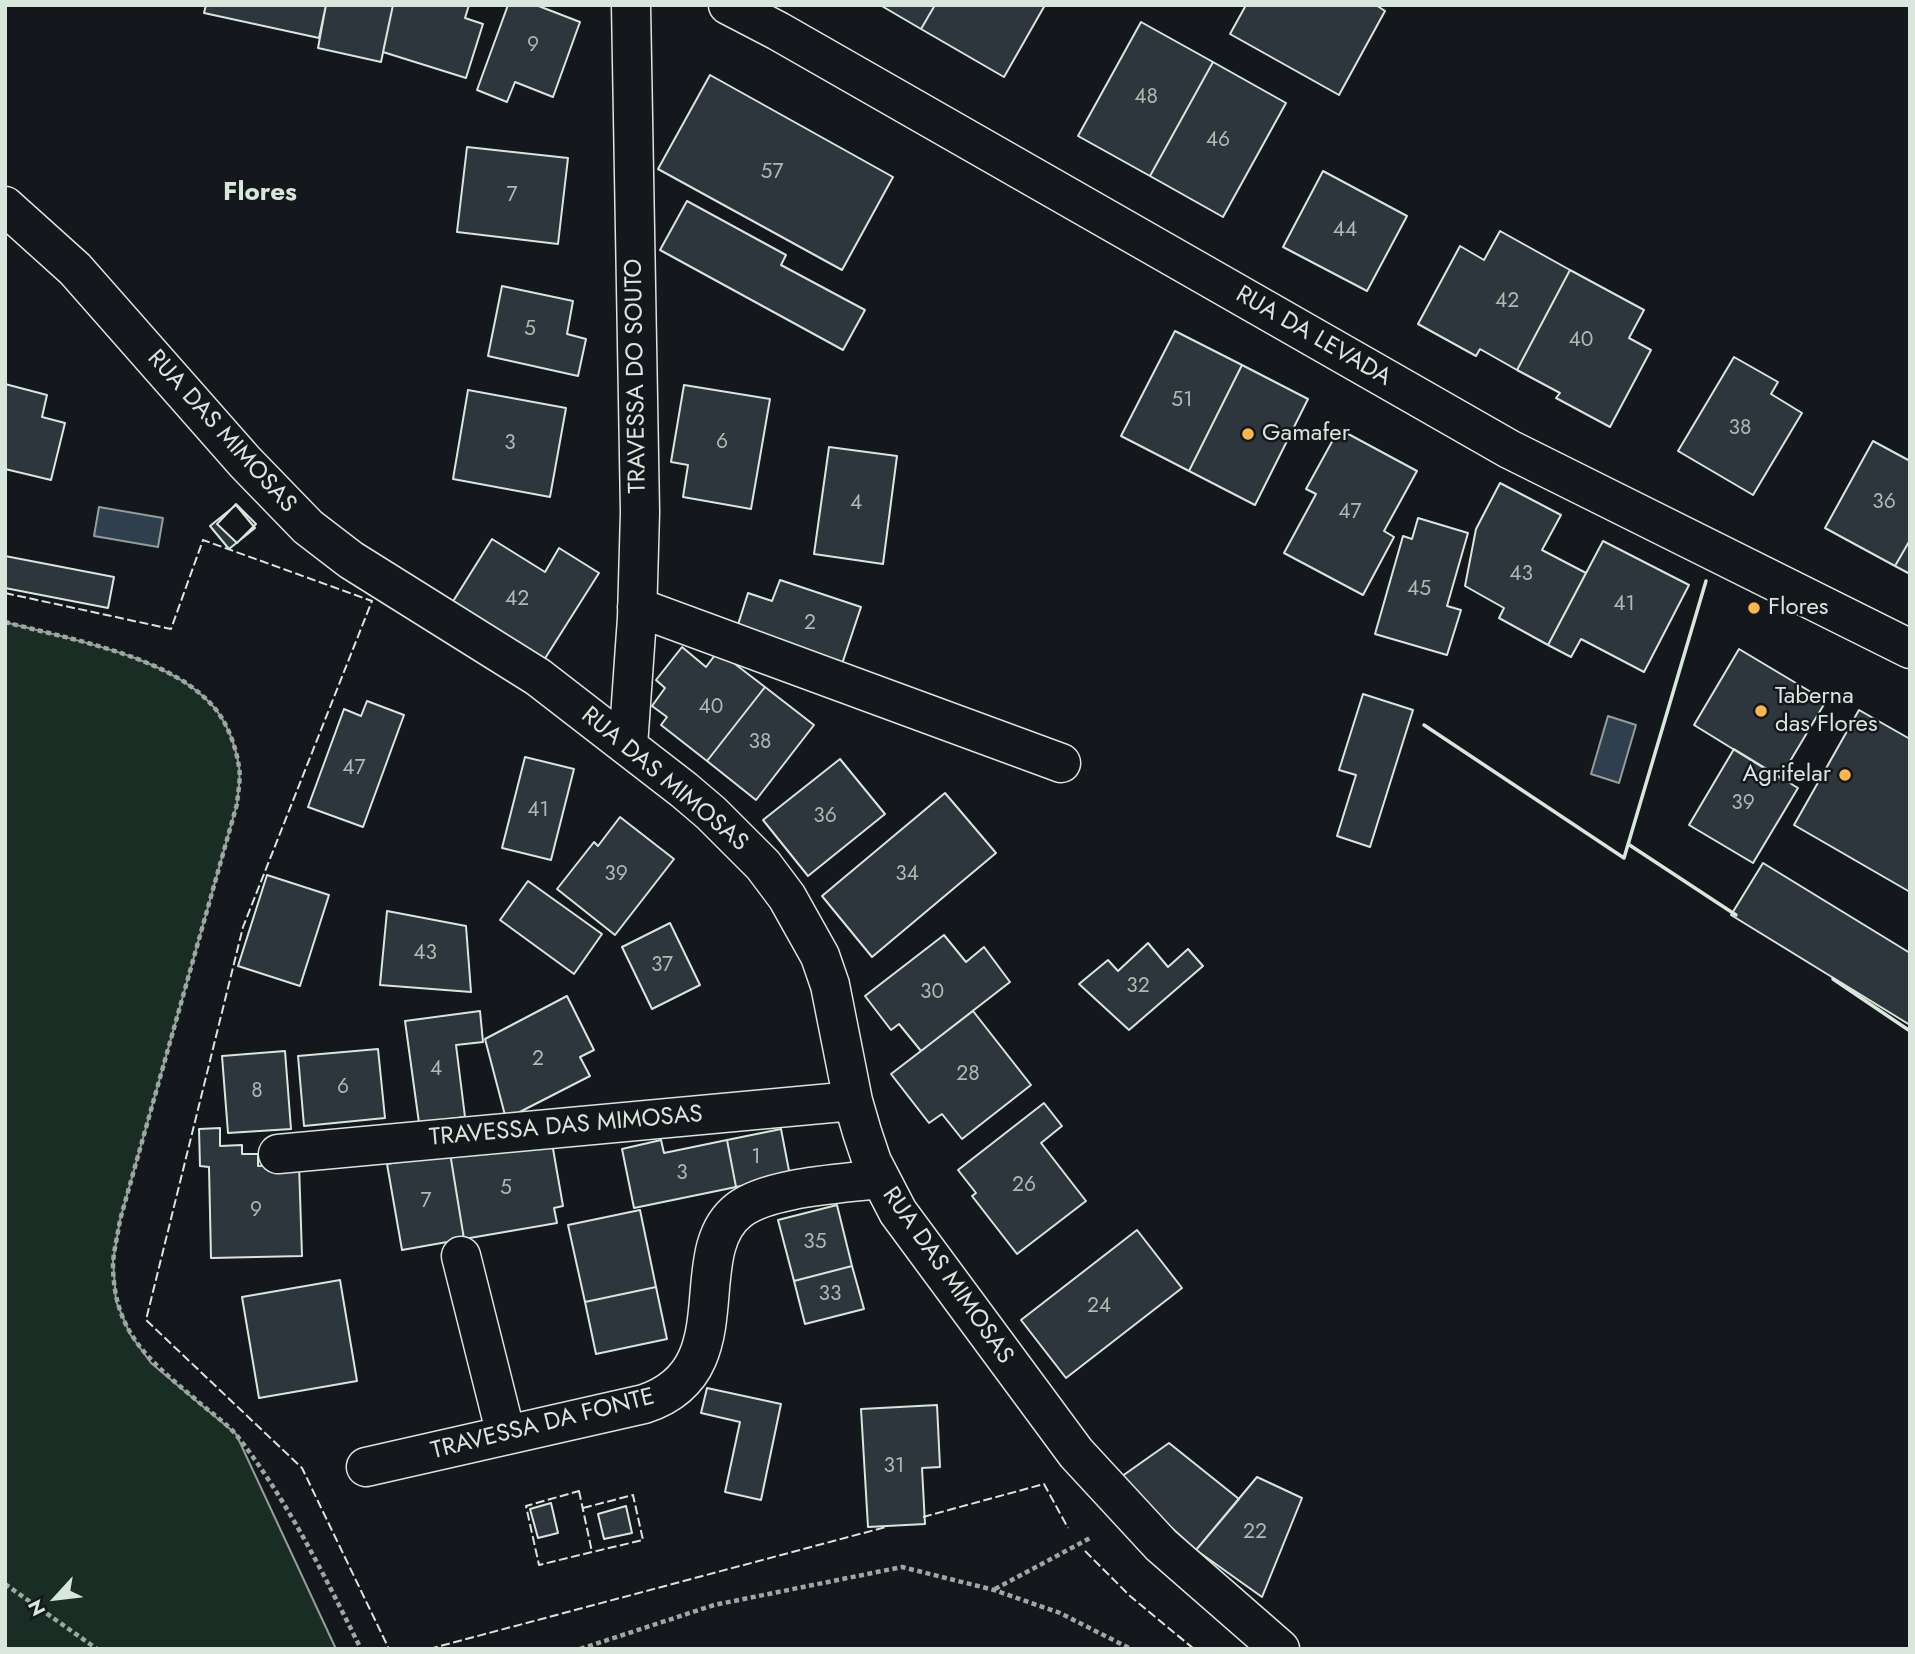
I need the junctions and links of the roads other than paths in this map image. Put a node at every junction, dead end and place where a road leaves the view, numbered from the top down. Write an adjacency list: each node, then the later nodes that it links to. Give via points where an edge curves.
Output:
1 (631, 5): 4 (street, TRAVESSA DO SOUTO, via 640,500)
2 (728, 5): 5 (street, RUA DA LEVADA, via 1509,449)
3 (5, 206): 6 (street, RUA DAS MIMOSAS, via 75,269 308,527 351,560 538,677)
4 (637, 607): 6 (street, TRAVESSA DO SOUTO); 7 (street)
5 (1910, 649)
6 (628, 746): 8 (street, RUA DAS MIMOSAS, via 738,838 787,897 820,956 830,985)
7 (1060, 763)
8 (853, 1101): 9 (street, TRAVESSA DAS MIMOSAS); 10 (street, RUA DAS MIMOSAS)
9 (278, 1154)
10 (879, 1178): 12 (street, TRAVESSA DA FONTE, via 762,1198 731,1218 716,1250 702,1344 691,1369 675,1388 643,1404); 14 (street, RUA DAS MIMOSAS, via 898,1212 1076,1453 1183,1567)
11 (461, 1256): 12 (street)
12 (506, 1435): 13 (street, TRAVESSA DA FONTE)
13 (366, 1467)
14 (1280, 1649)

